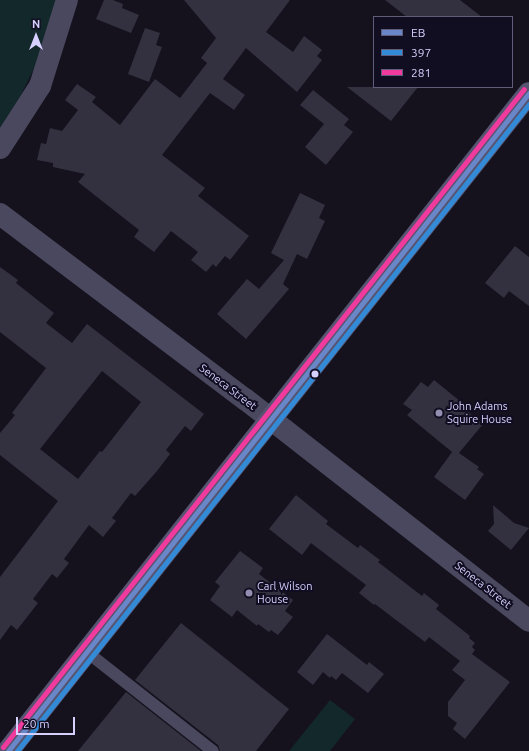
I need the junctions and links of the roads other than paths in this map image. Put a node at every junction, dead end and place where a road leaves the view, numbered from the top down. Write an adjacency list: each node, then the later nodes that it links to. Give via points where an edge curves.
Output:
1 (67, 0): 3 (street, via 40,86)
2 (529, 93): 5 (main road)
3 (0, 148)
4 (0, 214): 5 (street, Seneca Street)
5 (270, 420): 6 (street, Seneca Street); 7 (main road)
6 (529, 621)
7 (87, 652): 8 (main road); 9 (lane)
8 (8, 751)
9 (213, 751)

